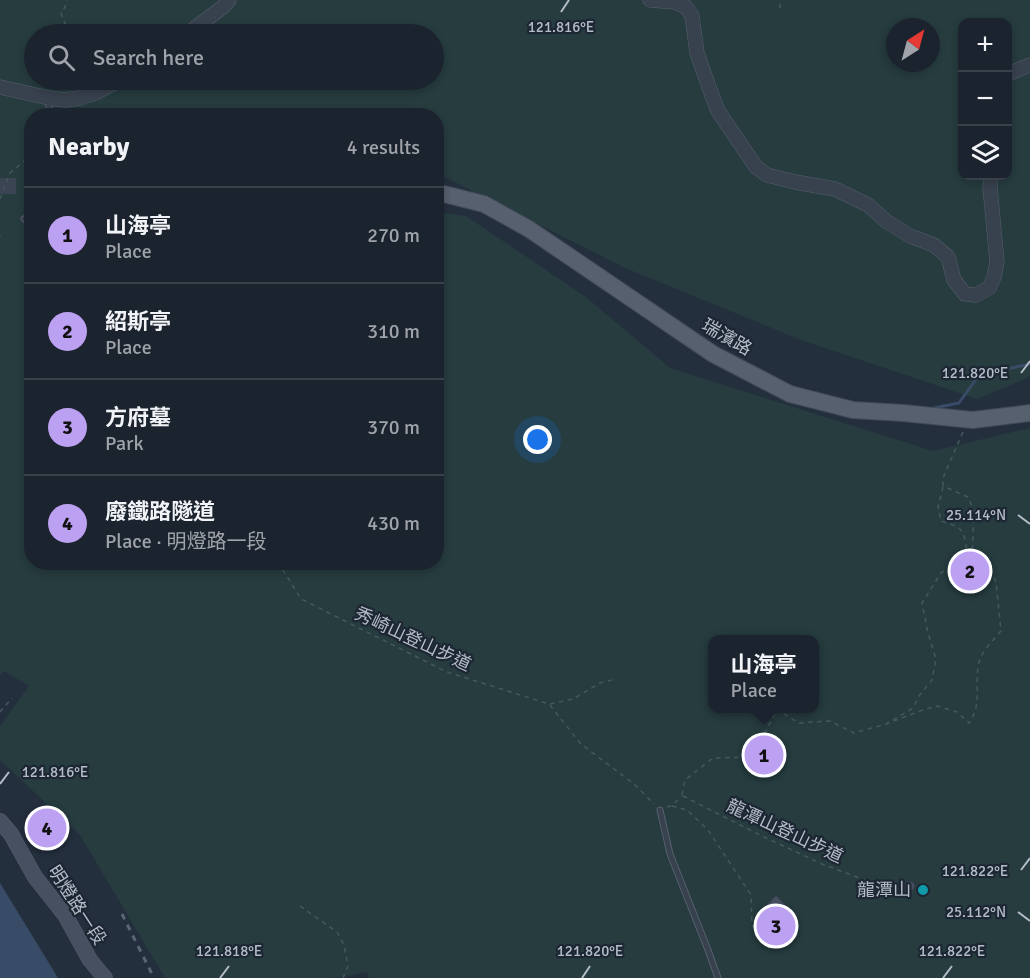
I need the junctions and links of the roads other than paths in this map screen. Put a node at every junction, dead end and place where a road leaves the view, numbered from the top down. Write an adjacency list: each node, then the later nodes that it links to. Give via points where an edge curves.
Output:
1 (230, 0): 3 (street)
2 (650, 0): 10 (street, via 675,2 686,7 692,16 697,53 718,111 756,167 767,176 835,189 868,206 910,236 934,245 948,257 954,280 965,294 976,295 989,288 997,262)
3 (200, 24)
4 (1030, 65): 5 (street)
5 (1012, 72)
6 (0, 87): 8 (street)
7 (101, 90): 8 (street, via 80,98)
8 (50, 98): 9 (lane)
9 (50, 108)
10 (991, 180)
11 (444, 194): 12 (main road, 瑞濱路, via 484,204 529,229 713,354 790,394 853,410 973,420)
12 (1030, 413)
13 (660, 810): 16 (lane, via 670,854)
14 (0, 821): 15 (main road, 明燈路一段)
15 (105, 978)
16 (718, 978)

